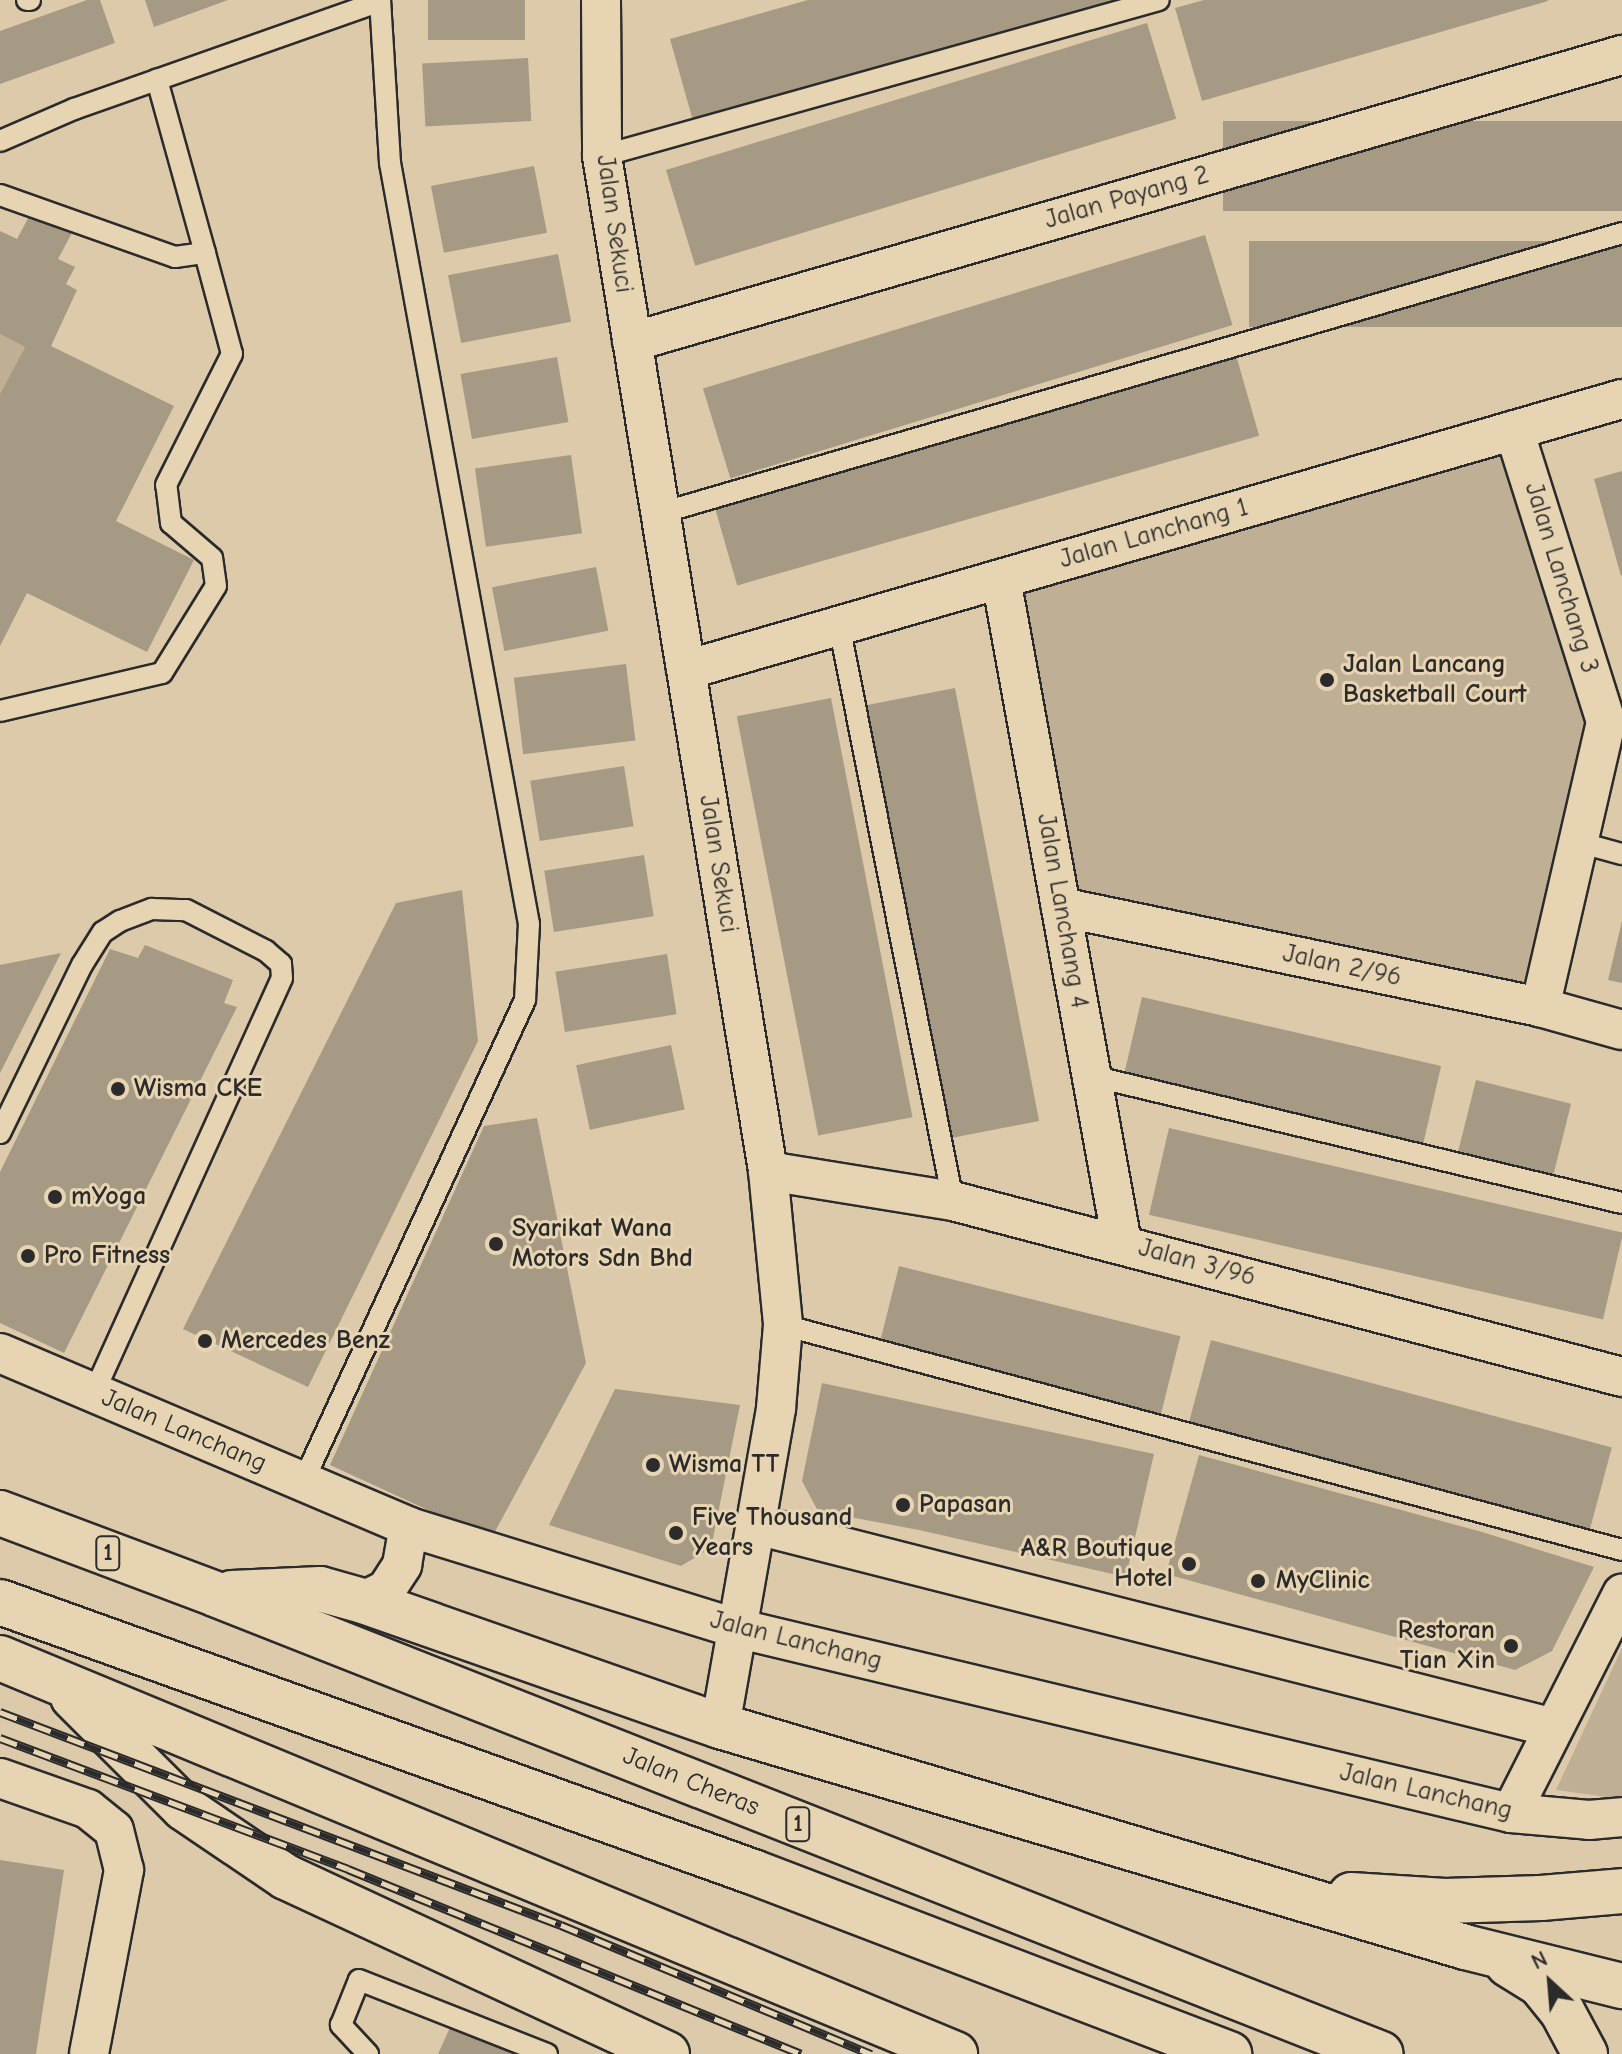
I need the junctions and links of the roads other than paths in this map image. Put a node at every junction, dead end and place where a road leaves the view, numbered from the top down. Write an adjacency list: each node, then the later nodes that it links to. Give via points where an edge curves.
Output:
1 (601, 0): 7 (street, Jalan Sekuci)
2 (1159, 0): 7 (lane)
3 (380, 1): 5 (lane); 35 (lane, via 390,163 529,924 525,1000)
4 (1622, 55): 11 (street, Jalan Payang 2)
5 (157, 80): 6 (lane); 10 (lane)
6 (0, 141)
7 (602, 156): 11 (street, Jalan Sekuci)
8 (0, 195): 10 (lane, via 175,257)
9 (1622, 233): 14 (lane)
10 (205, 253): 18 (lane, via 232,354 166,485 171,523 212,558 216,586 162,673)
11 (632, 342): 14 (street, Jalan Sekuci)
12 (1622, 399): 13 (street, Jalan Lanchang 1)
13 (1514, 430): 15 (street, Jalan Lanchang 1); 19 (street, Jalan Lanchang 3)
14 (661, 513): 17 (street, Jalan Sekuci)
15 (1001, 579): 16 (street, Jalan Lanchang 1); 22 (street, Jalan Lanchang 4)
16 (839, 625): 17 (street, Jalan Lanchang 1); 28 (lane)
17 (686, 670): 27 (street, Jalan Sekuci)
18 (0, 711)
19 (1614, 723): 20 (street, Jalan Lanchang 3)
20 (1578, 842): 21 (lane); 23 (street, Jalan Lanchang 3)
21 (1622, 854)
22 (1061, 907): 23 (street, Jalan 2/96); 25 (street, Jalan Lanchang 4)
23 (1540, 1007): 24 (street, Jalan 2/96)
24 (1622, 1030)
25 (1092, 1076): 29 (lane); 30 (street, Jalan Lanchang 4)
26 (0, 1133): 34 (lane, via 82,965 103,932 120,921 152,909 186,910 281,964 282,978)
27 (768, 1171): 28 (street, Jalan 3/96); 31 (street, Jalan Sekuci)
28 (953, 1201): 30 (street, Jalan 3/96)
29 (1622, 1203)
30 (1122, 1243): 33 (street, Jalan 3/96)
31 (783, 1325): 37 (street, Jalan Sekuci); 39 (lane)
32 (0, 1353): 34 (street, Jalan Lanchang)
33 (1622, 1377)
34 (94, 1393): 35 (street, Jalan Lanchang)
35 (303, 1482): 38 (street, Jalan Lanchang)
36 (0, 1513): 40 (highway, Jalan Cheras / 1)
37 (757, 1525): 44 (street, Jalan Sekuci); 48 (street)
38 (409, 1527): 42 (street, via 402,1565 386,1590); 44 (street, Jalan Lanchang)
39 (1622, 1550)
40 (215, 1594): 42 (highway, via 320,1589); 63 (highway, Jalan Cheras / 1)
41 (1622, 1596): 48 (street)
42 (363, 1601): 47 (highway)
43 (0, 1602): 62 (highway, 1, via 753,1872)
44 (736, 1628): 47 (street, Jalan Sekuci); 50 (street, Jalan Lanchang)
45 (0, 1658): 46 (highway)
46 (61, 1684): 60 (highway, via 184,1808 286,1877 596,2032); 61 (highway)
47 (720, 1726): 52 (highway)
48 (1554, 1728): 50 (street)
49 (0, 1778): 56 (street, via 88,1809 114,1830 124,1870)
50 (1511, 1813): 51 (street, Jalan Lanchang, via 1589,1820)
51 (1622, 1817)
52 (1268, 1890): 53 (highway, via 1445,1901); 54 (highway)
53 (1622, 1891)
54 (1465, 1947): 55 (highway); 64 (highway, via 1516,1967 1540,1984)
55 (1622, 1986)
56 (89, 2054)
57 (368, 2054): 58 (lane, via 341,2025 359,1980)
58 (547, 2054)
59 (627, 2054): 60 (lane)
60 (666, 2054)
61 (955, 2054)
62 (1229, 2054)
63 (1381, 2054)
64 (1585, 2054)

